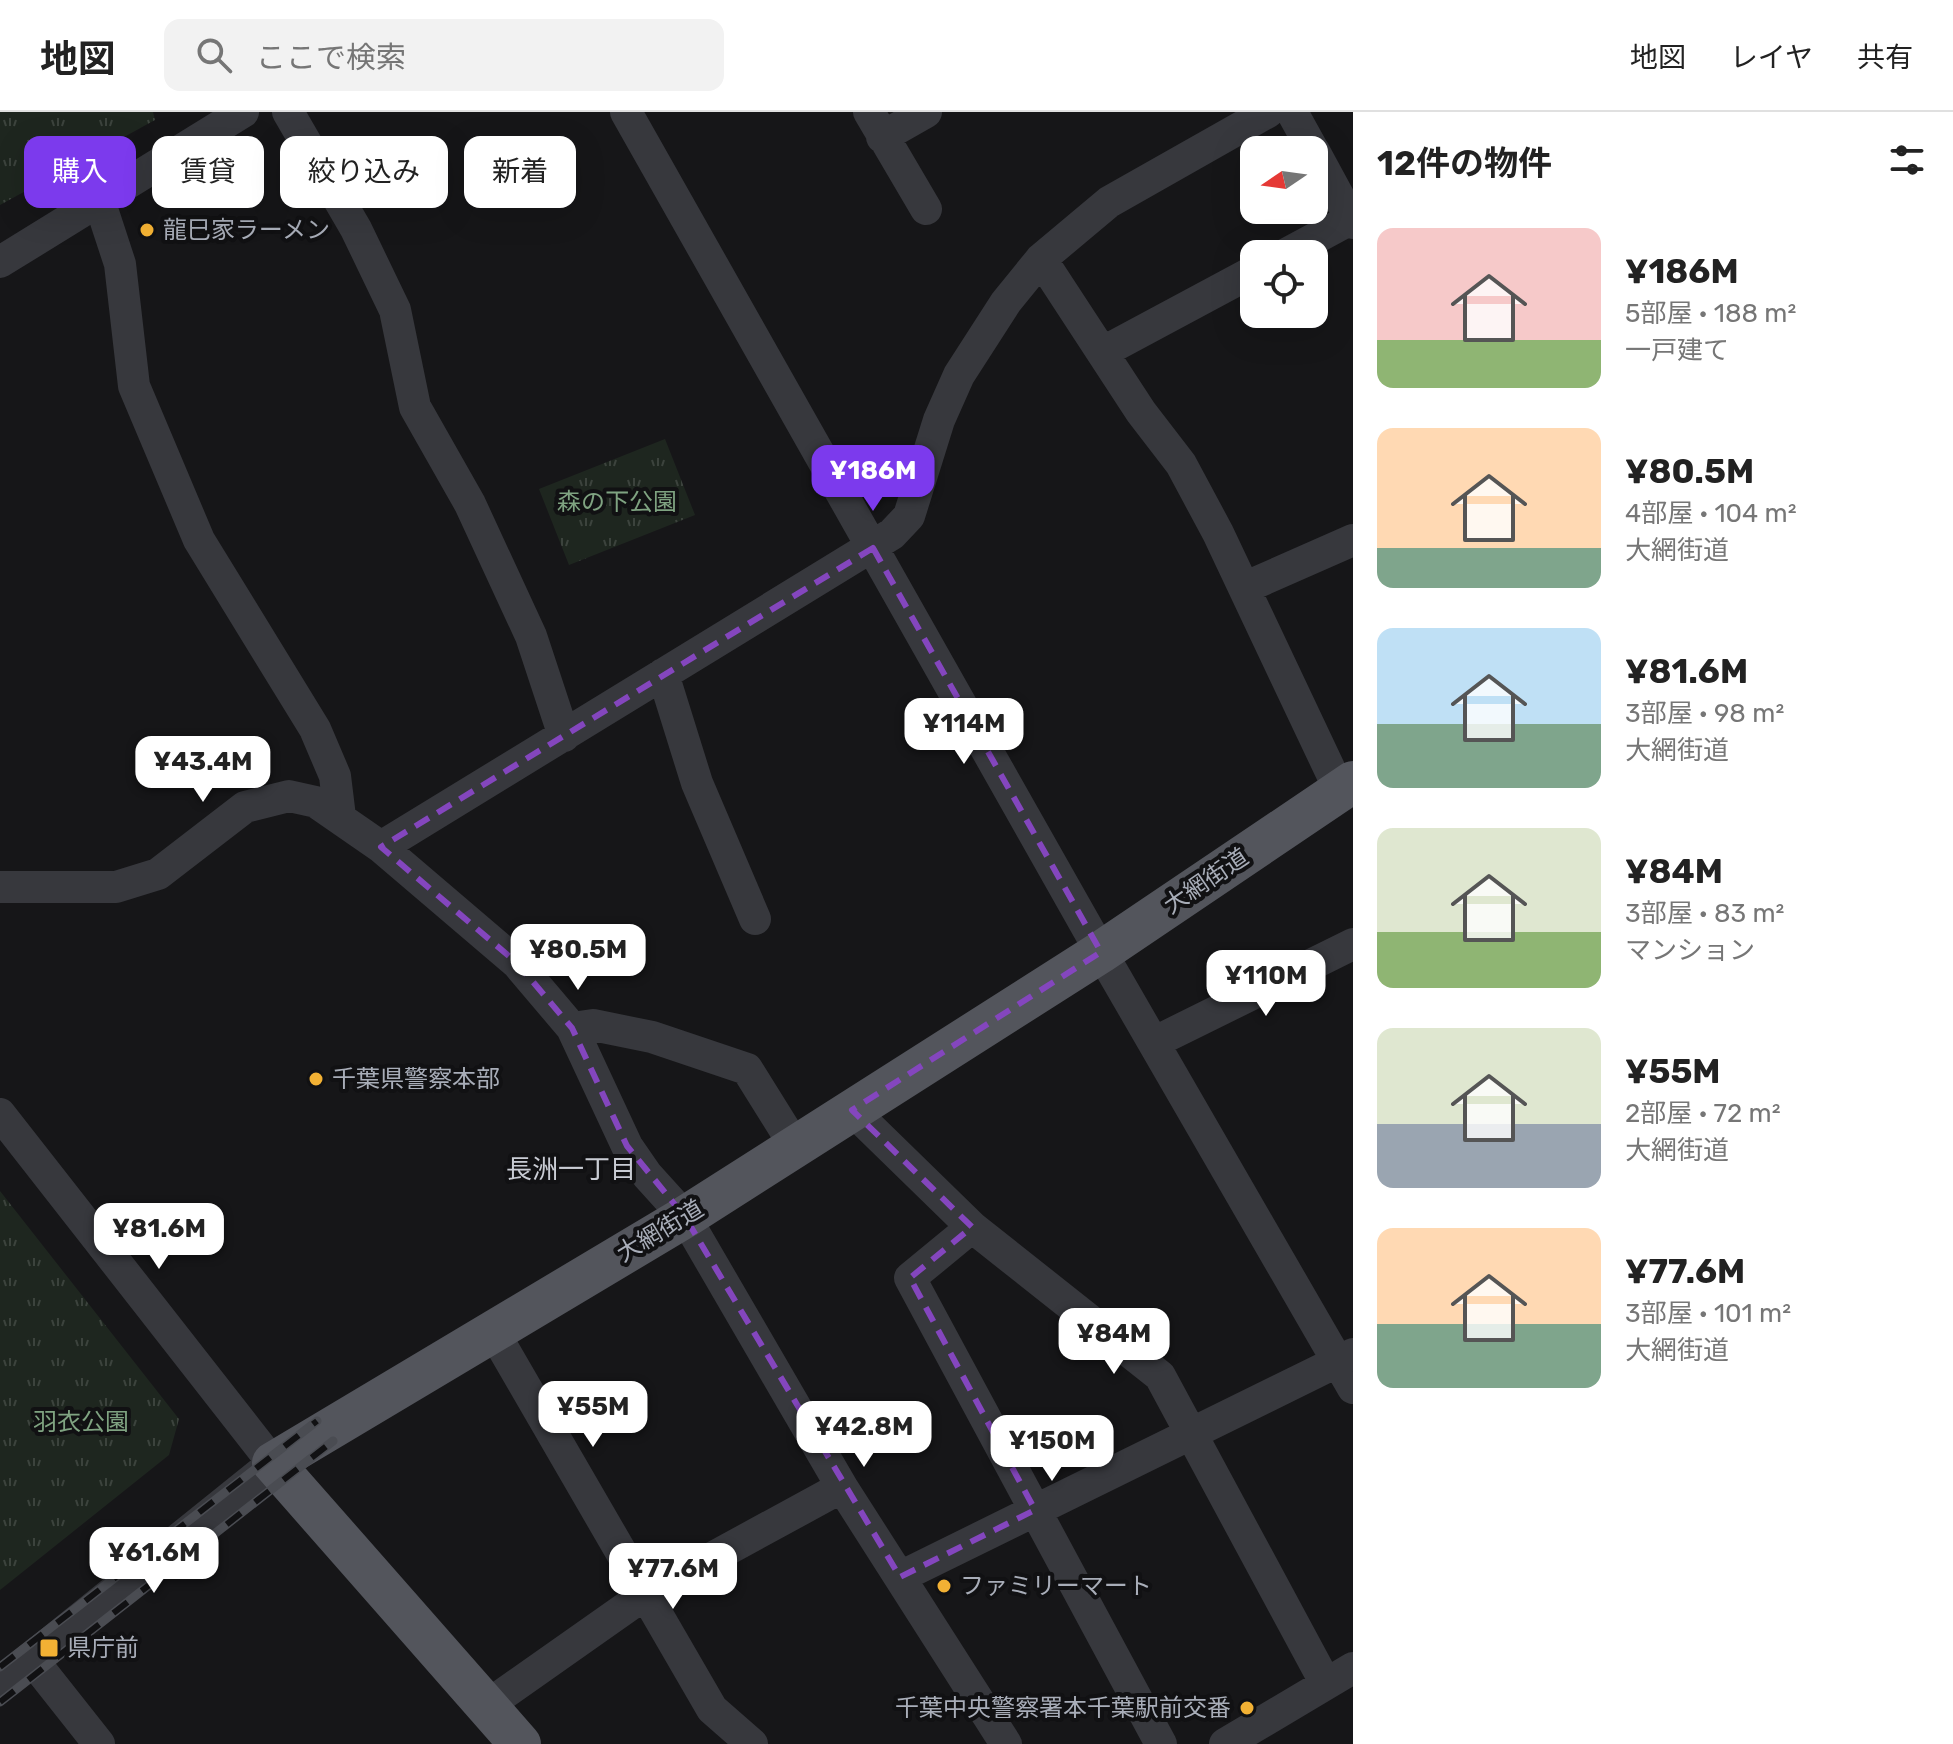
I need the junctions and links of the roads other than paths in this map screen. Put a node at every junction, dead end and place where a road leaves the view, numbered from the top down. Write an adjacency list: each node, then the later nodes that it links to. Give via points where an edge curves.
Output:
1 (243, 112): 8 (street)
2 (288, 112): 25 (street, via 356,229 395,310 415,407 470,504 531,636)
3 (626, 112): 22 (street)
4 (926, 112): 7 (street)
5 (1268, 112): 17 (street, via 1109,202)
6 (1292, 112): 9 (street)
7 (876, 124): 14 (street)
8 (192, 126): 10 (street)
9 (1306, 136)
10 (136, 171)
11 (1328, 177): 15 (street)
12 (86, 208): 18 (street)
13 (102, 208): 27 (street, via 120,264 134,386 199,540 315,729 335,776)
14 (926, 209)
15 (1352, 221): 16 (street)
16 (1314, 240)
17 (1041, 259): 20 (street); 22 (street, via 959,375 909,516)
18 (0, 262)
19 (1240, 279): 20 (street)
20 (1103, 352): 23 (street, via 1181,464)
21 (1353, 540): 23 (street)
22 (873, 548): 24 (street, via 857,552); 32 (street)
23 (1244, 588): 26 (street)
24 (663, 674): 25 (street); 30 (street, via 697,783)
25 (564, 736): 28 (street)
26 (1346, 786): 32 (main road, 大網街道)
27 (340, 817): 28 (street); 29 (street, via 316,802 289,796 267,799 245,807 158,874 116,887)
28 (381, 847): 33 (street, via 517,963)
29 (0, 887)
30 (755, 919)
31 (1353, 944): 34 (street)
32 (1101, 952): 34 (street); 35 (main road, 大網街道)
33 (572, 1028): 37 (street, via 593,1025 652,1037 747,1069); 38 (street, via 627,1146)
34 (1155, 1042): 41 (street)
35 (852, 1110): 37 (main road, 大網街道); 39 (street)
36 (0, 1114): 43 (street)
37 (795, 1146): 38 (main road, 大網街道)
38 (685, 1217): 40 (main road, 大網街道); 44 (street)
39 (972, 1227): 42 (street, via 1160,1376); 45 (street, via 910,1278)
40 (493, 1331): 43 (main road, 大網街道); 47 (street)
41 (1348, 1369): 42 (street)
42 (1192, 1432): 45 (street); 49 (street)
43 (273, 1463): 48 (street); 51 (main road)
44 (842, 1487): 46 (street); 47 (street)
45 (1035, 1510): 46 (street); 56 (street)
46 (900, 1577): 55 (street)
47 (644, 1595): 51 (street); 54 (street, via 712,1709)
48 (31, 1658): 50 (street); 53 (street)
49 (1340, 1676): 57 (street)
50 (0, 1683)
51 (485, 1707): 52 (main road)
52 (514, 1742)
53 (99, 1744)
54 (752, 1744)
55 (1006, 1744)
56 (1161, 1744)
57 (1225, 1744)

